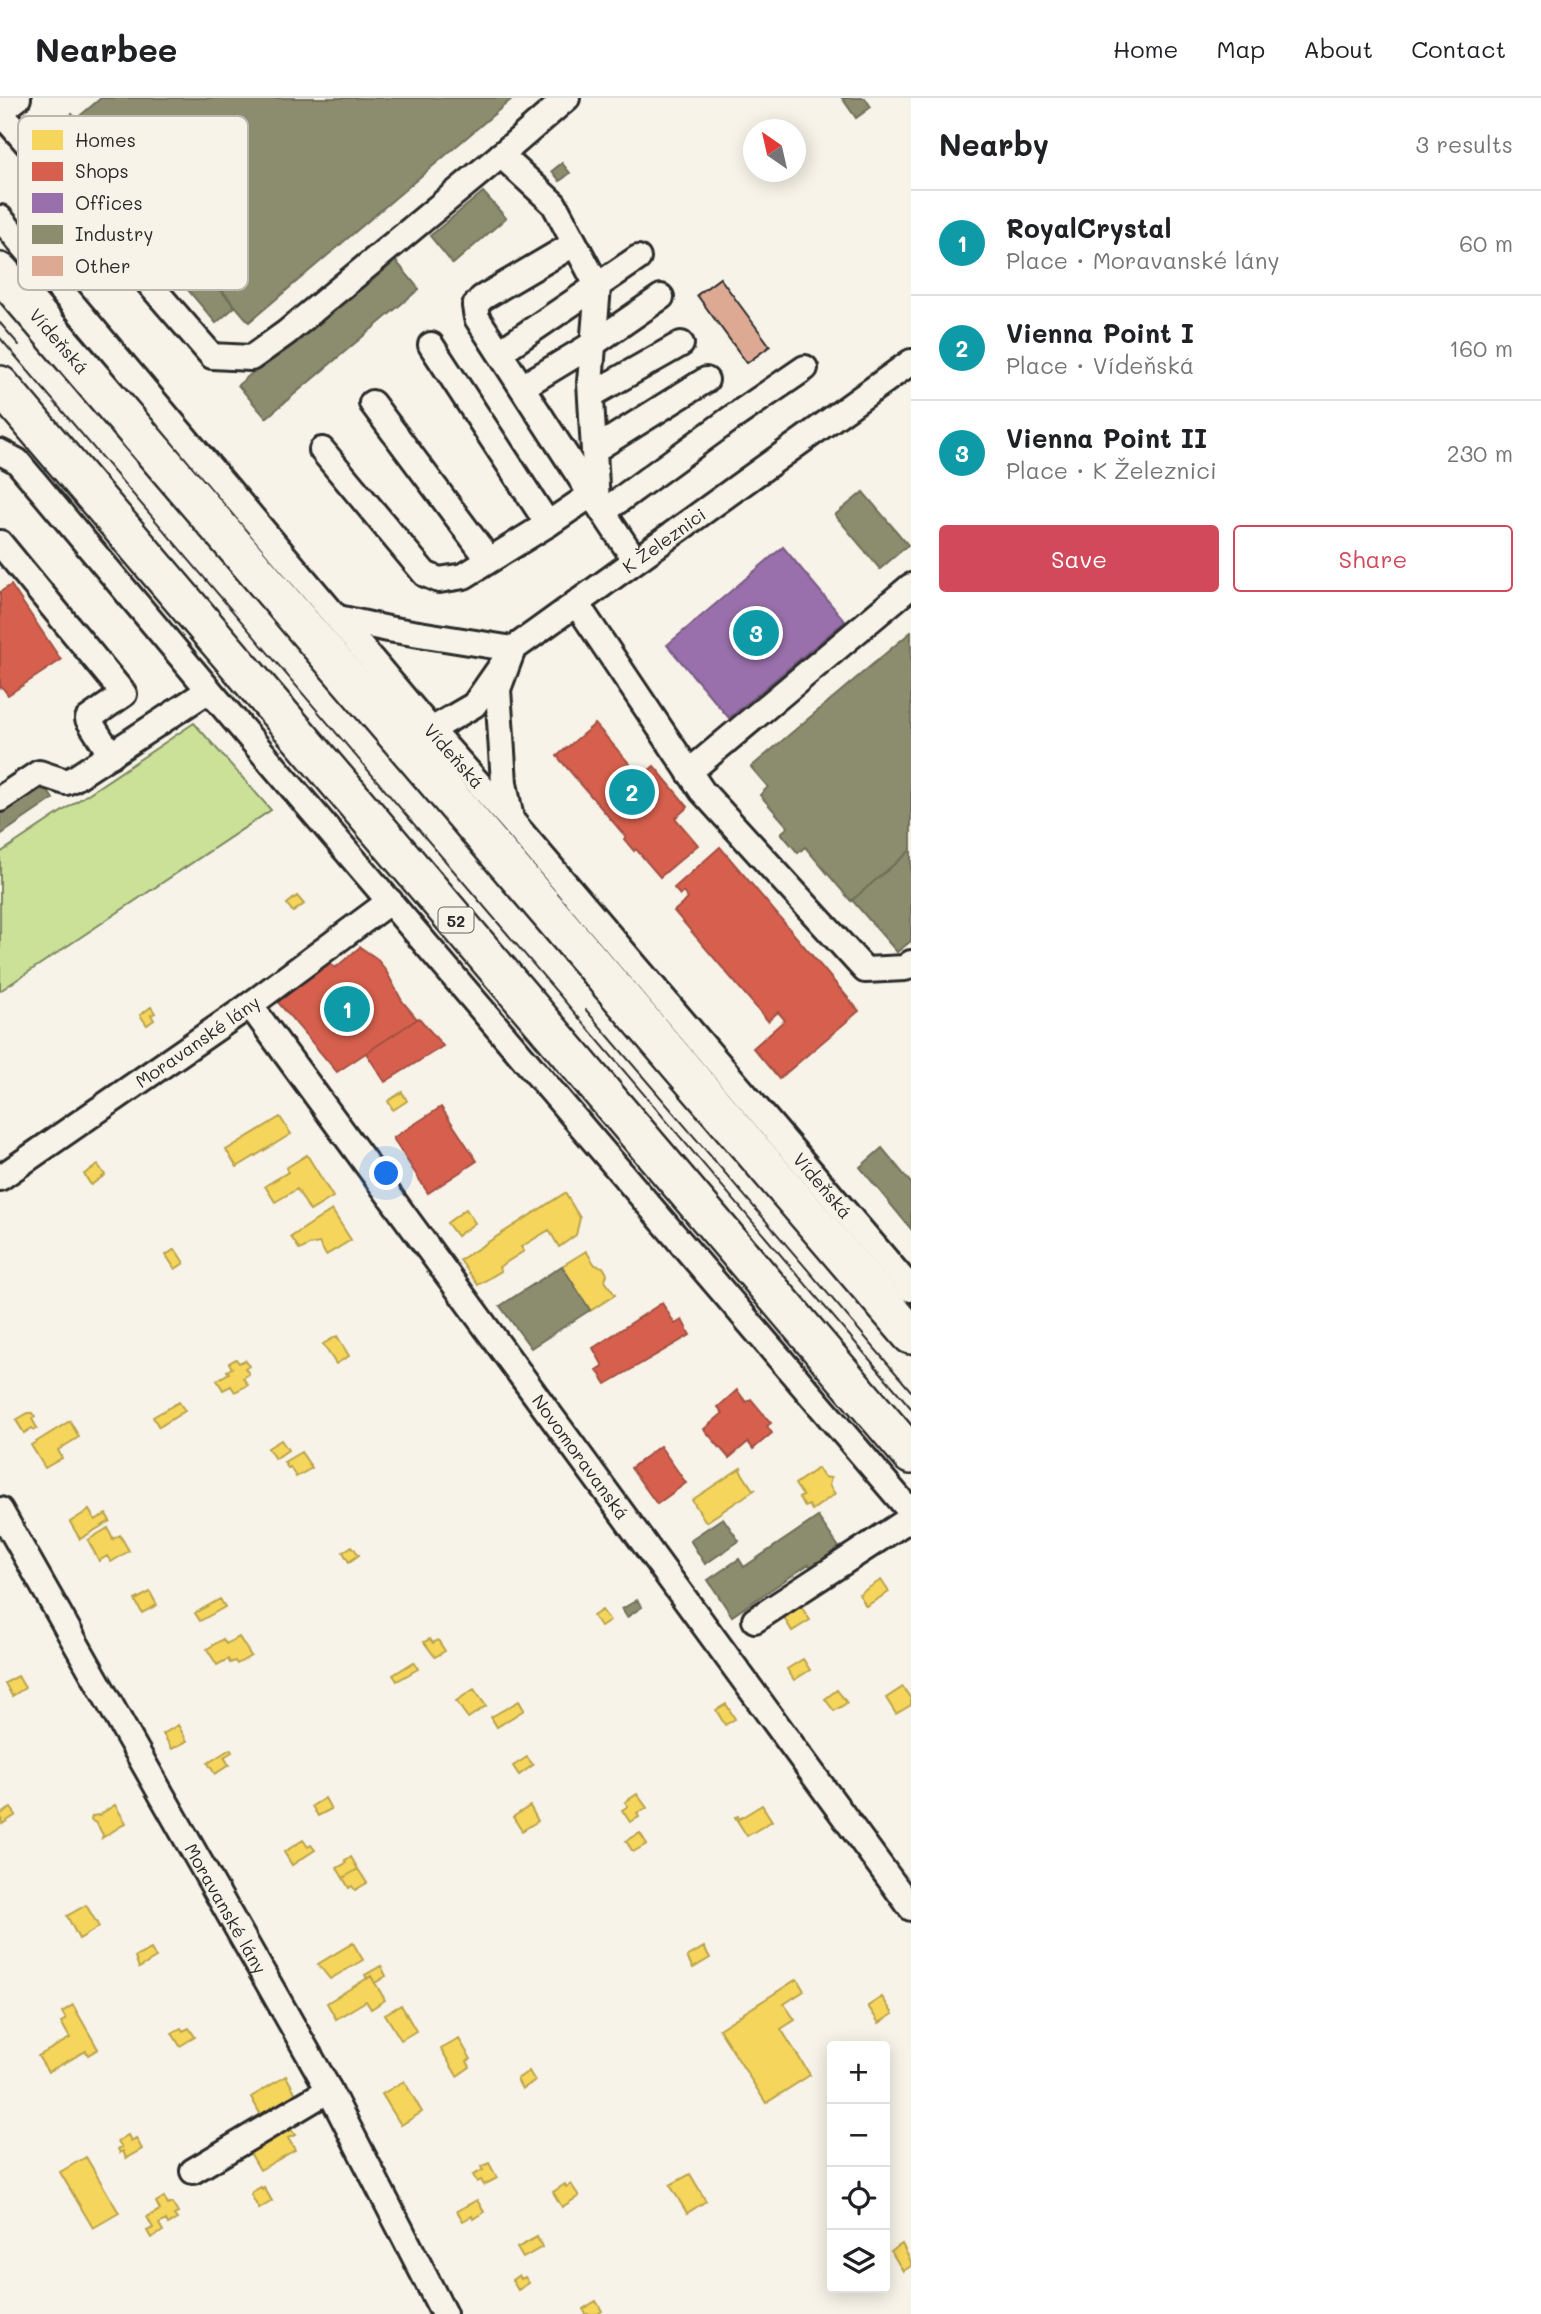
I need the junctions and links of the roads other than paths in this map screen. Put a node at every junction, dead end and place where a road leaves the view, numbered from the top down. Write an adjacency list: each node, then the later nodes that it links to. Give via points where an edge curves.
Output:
1 (18, 98): 3 (street)
2 (567, 98): 5 (street)
3 (0, 112): 4 (street)
4 (18, 133)
5 (501, 155): 8 (street, via 554,204); 13 (street, via 251,358 212,356)
6 (0, 218): 7 (street, Vídeňská)
7 (18, 239)
8 (574, 244): 11 (street); 18 (street, via 475,306 477,318)
9 (638, 258): 11 (street)
10 (0, 272): 49 (highway, Vídeňská)
11 (597, 287): 15 (street); 18 (street)
12 (61, 290): 36 (street, Vídeňská)
13 (155, 290)
14 (661, 297): 15 (street)
15 (593, 344): 23 (street); 24 (street)
16 (681, 344): 24 (street)
17 (431, 345): 30 (street)
18 (500, 352): 23 (street)
19 (911, 362): 33 (street, K Železnici)
20 (805, 368): 29 (street)
21 (706, 380): 27 (street)
22 (0, 384): 50 (highway, 52)
23 (522, 387): 29 (street)
24 (591, 395): 27 (street)
25 (372, 403): 32 (street)
26 (322, 450): 32 (street, via 425,574 439,580 464,576)
27 (594, 450): 29 (street)
28 (0, 452): 38 (street, via 17,461)
29 (597, 503): 30 (street); 33 (street)
30 (548, 524): 32 (street)
31 (0, 543): 40 (street, via 124,694 88,719)
32 (489, 560)
33 (635, 560): 35 (street, K Železnici)
34 (911, 586): 41 (street)
35 (576, 603): 37 (street, K Železnici); 41 (street)
36 (338, 618): 37 (street); 39 (street, Vídeňská)
37 (513, 649): 39 (street, K Železnici, via 474,705); 43 (street, via 498,689)
38 (209, 690): 40 (street); 44 (street)
39 (431, 730): 43 (street, Vídeňská)
40 (111, 755): 42 (street, via 66,782 39,773)
41 (689, 772): 45 (street, via 865,970 905,968)
42 (0, 799)
43 (511, 820): 48 (street, Vídeňská)
44 (390, 901): 46 (street, Moravanské lány); 52 (street)
45 (911, 963)
46 (250, 1005): 47 (street, Moravanské lány); 55 (street, Novomoravanská)
47 (0, 1178)
48 (911, 1289)
49 (911, 1335)
50 (911, 1455)
51 (0, 1510): 56 (street, Moravanské lány)
52 (911, 1512)
53 (911, 1518): 54 (street)
54 (755, 1620)
55 (911, 1908)
56 (329, 2090): 57 (street); 58 (street, Moravanské lány)
57 (192, 2171)
58 (444, 2314)

